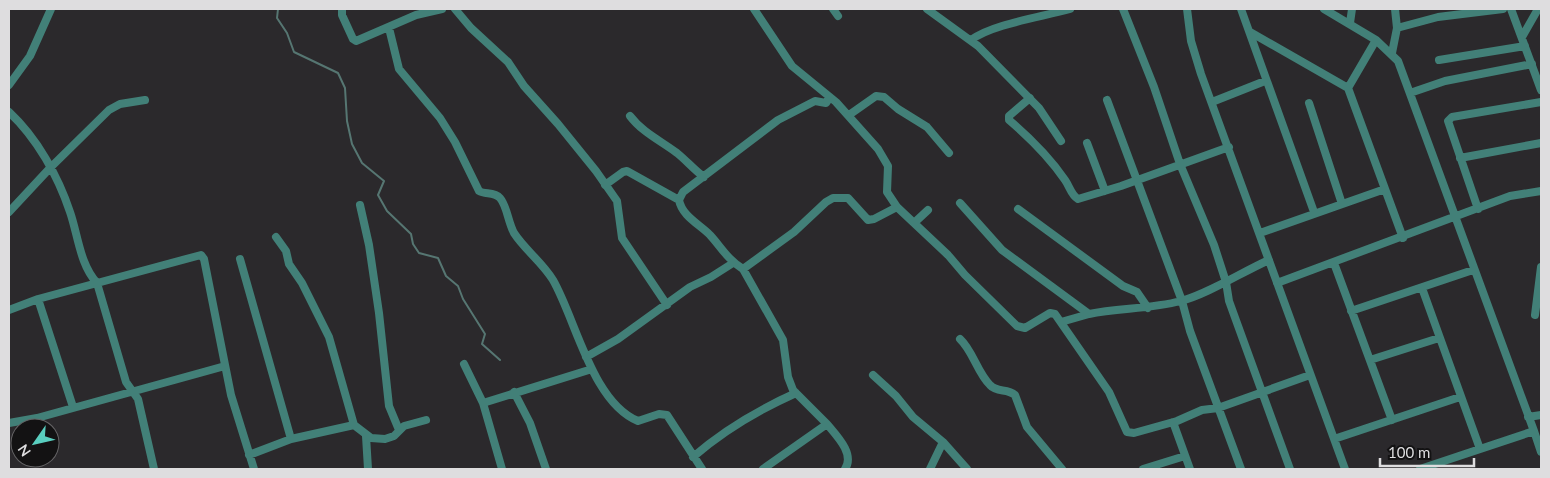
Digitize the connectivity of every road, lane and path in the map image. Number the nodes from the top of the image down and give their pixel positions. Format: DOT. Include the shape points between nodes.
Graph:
graph roads {
  1 [pos="51,9"];
  2 [pos="342,9"];
  3 [pos="442,9"];
  4 [pos="455,9"];
  5 [pos="754,9"];
  6 [pos="833,9"];
  7 [pos="927,9"];
  8 [pos="1070,9"];
  9 [pos="1124,9"];
  10 [pos="1188,9"];
  11 [pos="1241,9"];
  12 [pos="1324,9"];
  13 [pos="1352,9"];
  14 [pos="1395,9"];
  15 [pos="1503,9"];
  16 [pos="1511,9"];
  17 [pos="1538,9"];
  18 [pos="1437,13"];
  19 [pos="838,16"];
  20 [pos="1350,24"];
  21 [pos="389,28"];
  22 [pos="1397,28"];
  23 [pos="1250,32"];
  24 [pos="1522,37"];
  25 [pos="971,40"];
  26 [pos="1376,40"];
  27 [pos="1525,46"];
  28 [pos="1392,53"];
  29 [pos="1438,60"];
  30 [pos="1532,64"];
  31 [pos="1266,81"];
  32 [pos="9,85"];
  33 [pos="1348,88"];
  34 [pos="1541,90"];
  35 [pos="1410,93"];
  36 [pos="830,97"];
  37 [pos="1030,98"];
  38 [pos="146,100"];
  39 [pos="1107,100"];
  40 [pos="1212,102"];
  41 [pos="1541,102"];
  42 [pos="1309,103"];
  43 [pos="9,112"];
  44 [pos="849,115"];
  45 [pos="630,116"];
  46 [pos="1061,141"];
  47 [pos="1087,143"];
  48 [pos="1541,143"];
  49 [pos="1229,147"];
  50 [pos="949,153"];
  51 [pos="1460,158"];
  52 [pos="1180,164"];
  53 [pos="50,168"];
  54 [pos="704,177"];
  55 [pos="1136,181"];
  56 [pos="605,185"];
  57 [pos="1385,189"];
  58 [pos="1104,191"];
  59 [pos="1541,191"];
  60 [pos="679,200"];
  61 [pos="960,203"];
  62 [pos="1342,204"];
  63 [pos="360,205"];
  64 [pos="897,207"];
  65 [pos="1018,209"];
  66 [pos="1478,209"];
  67 [pos="928,210"];
  68 [pos="9,212"];
  69 [pos="1314,212"];
  70 [pos="1455,218"];
  71 [pos="914,224"];
  72 [pos="1260,233"];
  73 [pos="276,237"];
  74 [pos="1403,238"];
  75 [pos="240,258"];
  76 [pos="1269,260"];
  77 [pos="733,263"];
  78 [pos="1334,263"];
  79 [pos="1541,266"];
  80 [pos="743,269"];
  81 [pos="1473,270"];
  82 [pos="1226,282"];
  83 [pos="97,283"];
  84 [pos="1277,283"];
  85 [pos="1422,288"];
  86 [pos="38,299"];
  87 [pos="1182,301"];
  88 [pos="667,305"];
  89 [pos="1148,308"];
  90 [pos="9,310"];
  91 [pos="1352,311"];
  92 [pos="1089,314"];
  93 [pos="1535,315"];
  94 [pos="1061,322"];
  95 [pos="1439,338"];
  96 [pos="960,339"];
  97 [pos="586,357"];
  98 [pos="1370,360"];
  99 [pos="464,364"];
  100 [pos="225,366"];
  101 [pos="592,369"];
  102 [pos="873,375"];
  103 [pos="1310,375"];
  104 [pos="134,391"];
  105 [pos="514,392"];
  106 [pos="796,393"];
  107 [pos="1261,394"];
  108 [pos="1460,397"];
  109 [pos="483,403"];
  110 [pos="73,407"];
  111 [pos="1218,408"];
  112 [pos="1541,415"];
  113 [pos="1528,417"];
  114 [pos="426,420"];
  115 [pos="1392,420"];
  116 [pos="1173,422"];
  117 [pos="9,423"];
  118 [pos="827,424"];
  119 [pos="354,425"];
  120 [pos="399,430"];
  121 [pos="1534,431"];
  122 [pos="366,436"];
  123 [pos="291,439"];
  124 [pos="1334,440"];
  125 [pos="943,442"];
  126 [pos="1480,449"];
  127 [pos="1541,452"];
  128 [pos="249,455"];
  129 [pos="693,456"];
  130 [pos="1185,456"];
  131 [pos="154,469"];
  132 [pos="254,469"];
  133 [pos="368,469"];
  134 [pos="502,469"];
  135 [pos="546,469"];
  136 [pos="702,469"];
  137 [pos="763,469"];
  138 [pos="845,469"];
  139 [pos="930,469"];
  140 [pos="966,469"];
  141 [pos="1062,469"];
  142 [pos="1143,469"];
  143 [pos="1190,469"];
  144 [pos="1241,469"];
  145 [pos="1290,469"];
  146 [pos="1345,469"];
  147 [pos="1420,469"];
  1 -- 32 [label="street" via="30,56"];
  2 -- 21 [label="street" via="354,41"];
  3 -- 21 [label="street" via="416,15"];
  4 -- 56 [label="street" via="508,62"];
  5 -- 36 [label="street" via="792,66"];
  6 -- 19 [label="street"];
  7 -- 25 [label="street"];
  8 -- 25 [label="street" via="1010,23"];
  9 -- 52 [label="street"];
  10 -- 40 [label="street" via="1191,41"];
  11 -- 23 [label="street"];
  12 -- 20 [label="street"];
  13 -- 20 [label="street"];
  14 -- 22 [label="street"];
  15 -- 18 [label="street"];
  16 -- 24 [label="street"];
  17 -- 24 [label="street"];
  18 -- 22 [label="street"];
  20 -- 26 [label="street"];
  21 -- 97 [label="street" via="399,69 440,118 479,191 496,194 502,199 514,232 544,265 559,292"];
  22 -- 28 [label="street"];
  23 -- 31 [label="street"];
  23 -- 33 [label="street"];
  24 -- 27 [label="street"];
  25 -- 37 [label="street"];
  26 -- 28 [label="street"];
  26 -- 33 [label="street"];
  27 -- 29 [label="street"];
  27 -- 30 [label="street"];
  28 -- 35 [label="street"];
  30 -- 34 [label="street"];
  30 -- 35 [label="street" via="1445,81"];
  31 -- 40 [label="street"];
  31 -- 69 [label="street"];
  33 -- 57 [label="street"];
  35 -- 70 [label="street"];
  36 -- 44 [label="street"];
  36 -- 54 [label="street" via="826,103 815,101 778,120"];
  37 -- 46 [label="street"];
  37 -- 58 [label="street" via="1009,116 1009,120 1064,178 1074,197 1083,199"];
  38 -- 53 [label="street" via="120,104 109,110"];
  39 -- 55 [label="street"];
  40 -- 49 [label="street"];
  41 -- 51 [label="street" via="1449,119"];
  42 -- 62 [label="street"];
  43 -- 53 [label="street" via="28,131"];
  44 -- 50 [label="street" via="876,96 884,97 898,110 927,127"];
  44 -- 64 [label="street" via="870,138 888,166 888,192"];
  45 -- 54 [label="street" via="640,128 677,153"];
  47 -- 58 [label="street"];
  48 -- 51 [label="street"];
  49 -- 52 [label="street"];
  49 -- 72 [label="street"];
  51 -- 66 [label="street"];
  52 -- 55 [label="street"];
  52 -- 82 [label="street"];
  53 -- 68 [label="street"];
  53 -- 83 [label="street" via="68,206 87,270"];
  54 -- 60 [label="street" via="683,192"];
  55 -- 58 [label="street"];
  55 -- 87 [label="street"];
  56 -- 60 [label="street" via="627,171"];
  56 -- 88 [label="street" via="617,201 622,238"];
  57 -- 62 [label="street"];
  57 -- 74 [label="street"];
  59 -- 66 [label="street" via="1510,196"];
  60 -- 77 [label="street" via="680,207"];
  61 -- 92 [label="street" via="1002,250"];
  62 -- 69 [label="street"];
  63 -- 120 [label="street" via="379,313 386,394"];
  64 -- 71 [label="street"];
  64 -- 80 [label="street" via="868,220 848,198 833,198 794,232"];
  65 -- 89 [label="street" via="1123,286 1136,292"];
  66 -- 70 [label="street"];
  67 -- 71 [label="street"];
  69 -- 72 [label="street"];
  70 -- 74 [label="street"];
  70 -- 81 [label="street"];
  71 -- 94 [label="street" via="1017,326 1025,328 1050,313"];
  72 -- 76 [label="street"];
  73 -- 119 [label="street" via="329,337"];
  74 -- 78 [label="street"];
  75 -- 123 [label="street"];
  76 -- 82 [label="street"];
  76 -- 84 [label="street"];
  77 -- 80 [label="street"];
  77 -- 88 [label="street" via="690,287"];
  78 -- 84 [label="street"];
  78 -- 91 [label="street"];
  79 -- 93 [label="street"];
  80 -- 106 [label="street" via="783,340 788,377"];
  81 -- 85 [label="street"];
  81 -- 113 [label="street"];
  82 -- 87 [label="street"];
  82 -- 107 [label="street" via="1229,301"];
  83 -- 86 [label="street"];
  83 -- 100 [label="street" via="201,255"];
  83 -- 104 [label="street" via="126,382"];
  84 -- 103 [label="street"];
  85 -- 91 [label="street"];
  85 -- 95 [label="street"];
  86 -- 90 [label="street"];
  86 -- 110 [label="street"];
  87 -- 89 [label="street"];
  87 -- 111 [label="street"];
  88 -- 97 [label="street"];
  89 -- 92 [label="street"];
  91 -- 98 [label="street"];
  92 -- 94 [label="street"];
  94 -- 116 [label="street" via="1109,392 1127,432"];
  95 -- 98 [label="street"];
  95 -- 108 [label="street"];
  96 -- 141 [label="street" via="989,385 1015,395 1027,427"];
  97 -- 101 [label="street"];
  98 -- 115 [label="street"];
  99 -- 109 [label="street"];
  100 -- 104 [label="street"];
  100 -- 128 [label="street"];
  101 -- 105 [label="street"];
  101 -- 129 [label="street" via="626,416 638,421 659,414 667,415"];
  102 -- 125 [label="street" via="913,417"];
  103 -- 107 [label="street"];
  103 -- 124 [label="street"];
  104 -- 110 [label="street"];
  104 -- 131 [label="street"];
  105 -- 109 [label="street"];
  105 -- 135 [label="street"];
  106 -- 118 [label="street"];
  106 -- 129 [label="street" via="758,411"];
  107 -- 111 [label="street"];
  107 -- 145 [label="street"];
  108 -- 115 [label="street"];
  108 -- 126 [label="street"];
  109 -- 134 [label="street"];
  110 -- 117 [label="street"];
  111 -- 116 [label="street" via="1202,410"];
  111 -- 144 [label="street"];
  112 -- 113 [label="street"];
  113 -- 121 [label="street"];
  114 -- 120 [label="street" via="410,423"];
  115 -- 124 [label="street"];
  116 -- 130 [label="street"];
  118 -- 137 [label="street"];
  118 -- 138 [label="street" via="848,454 849,462"];
  119 -- 122 [label="street"];
  119 -- 123 [label="street"];
  120 -- 122 [label="street" via="385,439"];
  121 -- 126 [label="street"];
  121 -- 127 [label="street"];
  122 -- 133 [label="street"];
  123 -- 128 [label="street"];
  124 -- 146 [label="street"];
  125 -- 139 [label="street"];
  125 -- 140 [label="street"];
  126 -- 147 [label="street"];
  128 -- 132 [label="street"];
  129 -- 136 [label="street"];
  130 -- 142 [label="street"];
  130 -- 143 [label="street"];
}
